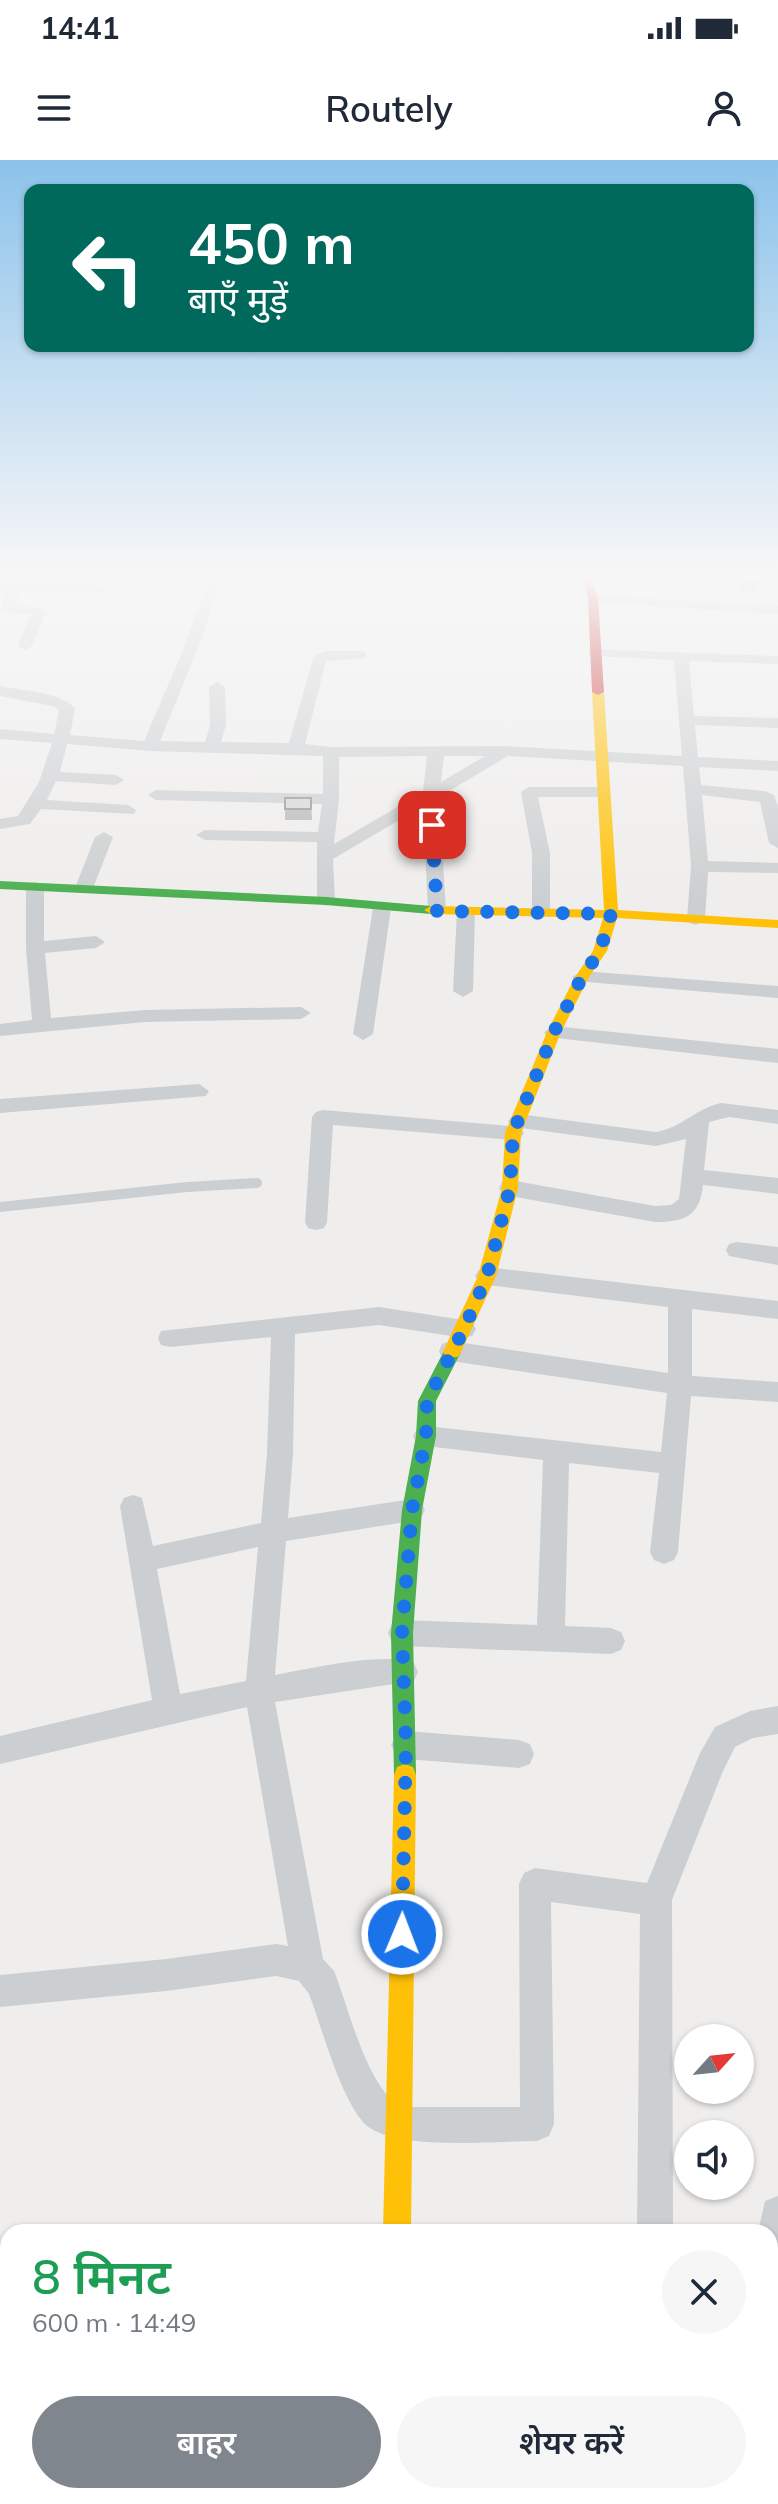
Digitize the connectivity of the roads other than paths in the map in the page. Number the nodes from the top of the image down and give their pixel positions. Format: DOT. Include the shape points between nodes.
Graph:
graph roads {
  1 [pos="177,682"];
  2 [pos="313,682"];
  3 [pos="596,682"];
  4 [pos="683,682"];
  5 [pos="217,687"];
  6 [pos="0,691"];
  7 [pos="685,720"];
  8 [pos="778,723"];
  9 [pos="0,734"];
  10 [pos="62,737"];
  11 [pos="150,746"];
  12 [pos="211,747"];
  13 [pos="296,748"];
  14 [pos="504,751"];
  15 [pos="331,752"];
  16 [pos="436,752"];
  17 [pos="600,757"];
  18 [pos="691,762"];
  19 [pos="778,766"];
  20 [pos="49,776"];
  21 [pos="116,780"];
  22 [pos="693,789"];
  23 [pos="602,792"];
  24 [pos="156,795"];
  25 [pos="431,796"];
  26 [pos="331,799"];
  27 [pos="37,804"];
  28 [pos="128,810"];
  29 [pos="0,824"];
  30 [pos="205,835"];
  31 [pos="104,837"];
  32 [pos="328,837"];
  33 [pos="778,843"];
  34 [pos="324,857"];
  35 [pos="700,866"];
  36 [pos="778,868"];
  37 [pos="0,885"];
  38 [pos="35,887"];
  39 [pos="84,888"];
  40 [pos="326,901"];
  41 [pos="382,908"];
  42 [pos="437,911"];
  43 [pos="466,911"];
  44 [pos="541,914"];
  45 [pos="611,914"];
  46 [pos="696,919"];
  47 [pos="778,924"];
  48 [pos="96,942"];
  49 [pos="35,948"];
  50 [pos="582,977"];
  51 [pos="463,991"];
  52 [pos="778,992"];
  53 [pos="301,1013"];
  54 [pos="42,1025"];
  55 [pos="0,1030"];
  56 [pos="554,1032"];
  57 [pos="363,1034"];
  58 [pos="778,1056"];
  59 [pos="199,1091"];
  60 [pos="0,1106"];
  61 [pos="778,1117"];
  62 [pos="699,1118"];
  63 [pos="516,1127"];
  64 [pos="693,1176"];
  65 [pos="257,1183"];
  66 [pos="778,1186"];
  67 [pos="510,1188"];
  68 [pos="0,1207"];
  69 [pos="316,1222"];
  70 [pos="737,1250"];
  71 [pos="778,1256"];
  72 [pos="487,1276"];
  73 [pos="680,1299"];
  74 [pos="778,1310"];
  75 [pos="283,1326"];
  76 [pos="464,1329"];
  77 [pos="170,1338"];
  78 [pos="451,1351"];
  79 [pos="680,1385"];
  80 [pos="778,1392"];
  81 [pos="426,1436"];
  82 [pos="556,1452"];
  83 [pos="673,1464"];
  84 [pos="133,1506"];
  85 [pos="412,1510"];
  86 [pos="272,1533"];
  87 [pos="664,1552"];
  88 [pos="142,1560"];
  89 [pos="402,1633"];
  90 [pos="551,1639"];
  91 [pos="611,1641"];
  92 [pos="404,1672"];
  93 [pos="259,1691"];
  94 [pos="168,1709"];
  95 [pos="778,1720"];
  96 [pos="406,1745"];
  97 [pos="0,1750"];
  98 [pos="519,1754"];
  99 [pos="656,1900"];
  100 [pos="308,1966"];
  101 [pos="0,1991"];
  102 [pos="399,2124"];
  103 [pos="397,2224"];
  104 [pos="655,2224"];
  1 -- 11 [label="street"];
  2 -- 13 [label="street"];
  3 -- 17 [label="street"];
  4 -- 7 [label="street"];
  5 -- 12 [label="street" via="218,725"];
  6 -- 10 [label="street" via="65,704"];
  7 -- 8 [label="street"];
  7 -- 18 [label="street"];
  9 -- 10 [label="street"];
  10 -- 11 [label="street"];
  10 -- 20 [label="street"];
  11 -- 12 [label="street"];
  12 -- 13 [label="street"];
  13 -- 15 [label="street"];
  14 -- 16 [label="street"];
  14 -- 17 [label="street"];
  14 -- 25 [label="street"];
  15 -- 16 [label="street"];
  15 -- 26 [label="street"];
  16 -- 25 [label="street"];
  17 -- 18 [label="street"];
  17 -- 23 [label="street"];
  18 -- 19 [label="street"];
  18 -- 22 [label="street"];
  20 -- 21 [label="street"];
  20 -- 27 [label="street"];
  22 -- 33 [label="street" via="768,799"];
  22 -- 35 [label="street"];
  23 -- 44 [label="street" via="529,792 541,853"];
  23 -- 45 [label="street"];
  24 -- 26 [label="street"];
  25 -- 34 [label="street"];
  25 -- 42 [label="street"];
  26 -- 32 [label="street"];
  27 -- 28 [label="street"];
  27 -- 29 [label="street" via="24,820"];
  30 -- 32 [label="street"];
  31 -- 39 [label="street"];
  32 -- 34 [label="street"];
  34 -- 40 [label="street"];
  35 -- 36 [label="street"];
  35 -- 46 [label="street"];
  37 -- 38 [label="street"];
  38 -- 39 [label="street"];
  38 -- 49 [label="street"];
  39 -- 40 [label="street"];
  40 -- 41 [label="street"];
  41 -- 42 [label="street"];
  41 -- 57 [label="street"];
  42 -- 43 [label="street"];
  43 -- 44 [label="street"];
  43 -- 51 [label="street"];
  44 -- 45 [label="street"];
  45 -- 46 [label="street"];
  45 -- 50 [label="street" via="600,951"];
  46 -- 47 [label="street"];
  48 -- 49 [label="street"];
  49 -- 54 [label="street"];
  50 -- 52 [label="street"];
  50 -- 56 [label="street"];
  53 -- 54 [label="street" via="145,1016"];
  54 -- 55 [label="street"];
  56 -- 58 [label="street"];
  56 -- 63 [label="street"];
  59 -- 60 [label="street"];
  61 -- 62 [label="street" via="715,1111"];
  62 -- 63 [label="street" via="677,1137 656,1139"];
  62 -- 64 [label="street"];
  63 -- 67 [label="street"];
  63 -- 69 [label="street" via="323,1117"];
  64 -- 66 [label="street"];
  64 -- 67 [label="street" via="690,1202 674,1214"];
  65 -- 68 [label="lane"];
  67 -- 72 [label="street"];
  70 -- 71 [label="street"];
  72 -- 73 [label="street"];
  72 -- 76 [label="street"];
  73 -- 74 [label="street"];
  73 -- 79 [label="street"];
  75 -- 76 [label="street" via="379,1316"];
  75 -- 77 [label="street"];
  75 -- 86 [label="street"];
  76 -- 78 [label="street"];
  78 -- 79 [label="street"];
  78 -- 81 [label="street" via="427,1401"];
  79 -- 80 [label="street"];
  79 -- 83 [label="street"];
  81 -- 82 [label="street"];
  81 -- 85 [label="street"];
  82 -- 83 [label="street"];
  82 -- 90 [label="street"];
  83 -- 87 [label="street"];
  84 -- 88 [label="street"];
  85 -- 86 [label="street"];
  85 -- 89 [label="street"];
  86 -- 88 [label="street"];
  86 -- 93 [label="street"];
  88 -- 94 [label="street"];
  89 -- 90 [label="street"];
  89 -- 92 [label="street"];
  90 -- 91 [label="street"];
  92 -- 93 [label="street" via="358,1673"];
  92 -- 96 [label="street"];
  93 -- 94 [label="street"];
  93 -- 100 [label="street"];
  94 -- 97 [label="street"];
  95 -- 99 [label="street" via="725,1737"];
  96 -- 98 [label="street"];
  96 -- 102 [label="street"];
  99 -- 102 [label="street" via="535,1884 537,2124"];
  99 -- 104 [label="street"];
  100 -- 101 [label="street" via="276,1960"];
  100 -- 102 [label="street" via="322,1983 364,2094 378,2113"];
  102 -- 103 [label="street"];
}
